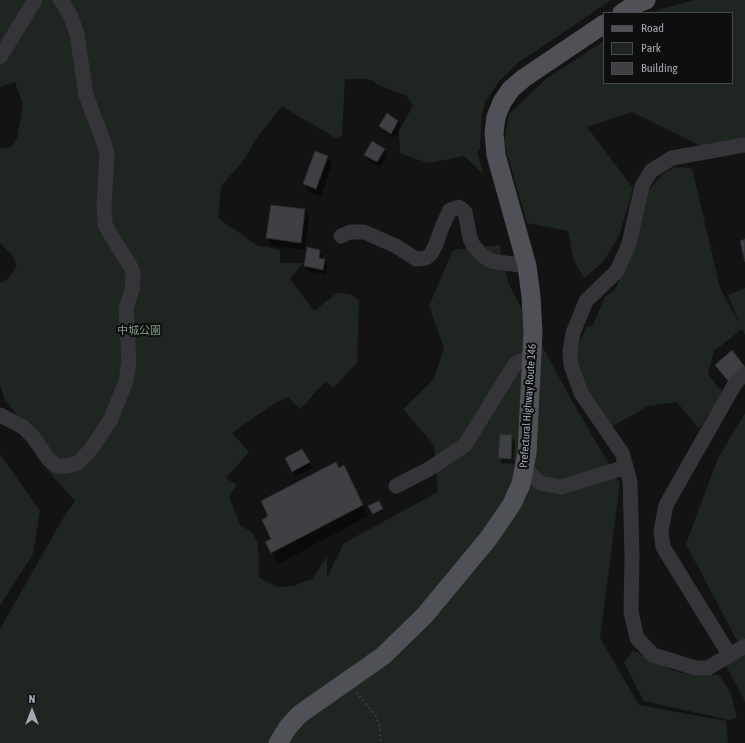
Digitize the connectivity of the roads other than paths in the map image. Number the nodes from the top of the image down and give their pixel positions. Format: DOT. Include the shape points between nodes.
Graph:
graph roads {
  1 [pos="35,0"];
  2 [pos="60,0"];
  3 [pos="646,0"];
  4 [pos="624,12"];
  5 [pos="603,25"];
  6 [pos="0,57"];
  7 [pos="745,145"];
  8 [pos="341,236"];
  9 [pos="527,266"];
  10 [pos="532,356"];
  11 [pos="745,374"];
  12 [pos="0,415"];
  13 [pos="626,467"];
  14 [pos="525,468"];
  15 [pos="396,486"];
  16 [pos="745,646"];
  17 [pos="729,654"];
  18 [pos="278,743"];
  1 -- 6 [label="street"];
  2 -- 12 [label="street" via="72,17 86,95 104,143 106,224 132,269 132,290 126,308 129,362 126,381 111,419 78,463 57,466 48,460 33,437 22,427"];
  3 -- 4 [label="main road"];
  5 -- 9 [label="main road, Prefectural Highway Route 146" via="511,89 496,117 496,155"];
  7 -- 13 [label="street" via="672,158 651,171 642,186 629,244 617,271 586,301 573,333 570,365 581,393 622,453"];
  8 -- 9 [label="street" via="350,232 364,232 396,246 416,259 426,258 431,254 450,210 459,207 466,212 473,245 482,254 491,261"];
  9 -- 10 [label="main road, Prefectural Highway Route 146" via="531,296"];
  10 -- 14 [label="main road, Prefectural Highway Route 146"];
  10 -- 15 [label="street" via="515,364 466,445 429,469"];
  11 -- 17 [label="street" via="736,382 666,506 661,531 663,547"];
  13 -- 14 [label="street" via="561,487 540,483"];
  13 -- 17 [label="street" via="630,482 631,612 637,638 653,655 696,668 708,668"];
  14 -- 18 [label="main road, Prefectural Highway Route 146" via="512,504 488,539 425,615 383,656 300,714"];
  16 -- 17 [label="street"];
}
